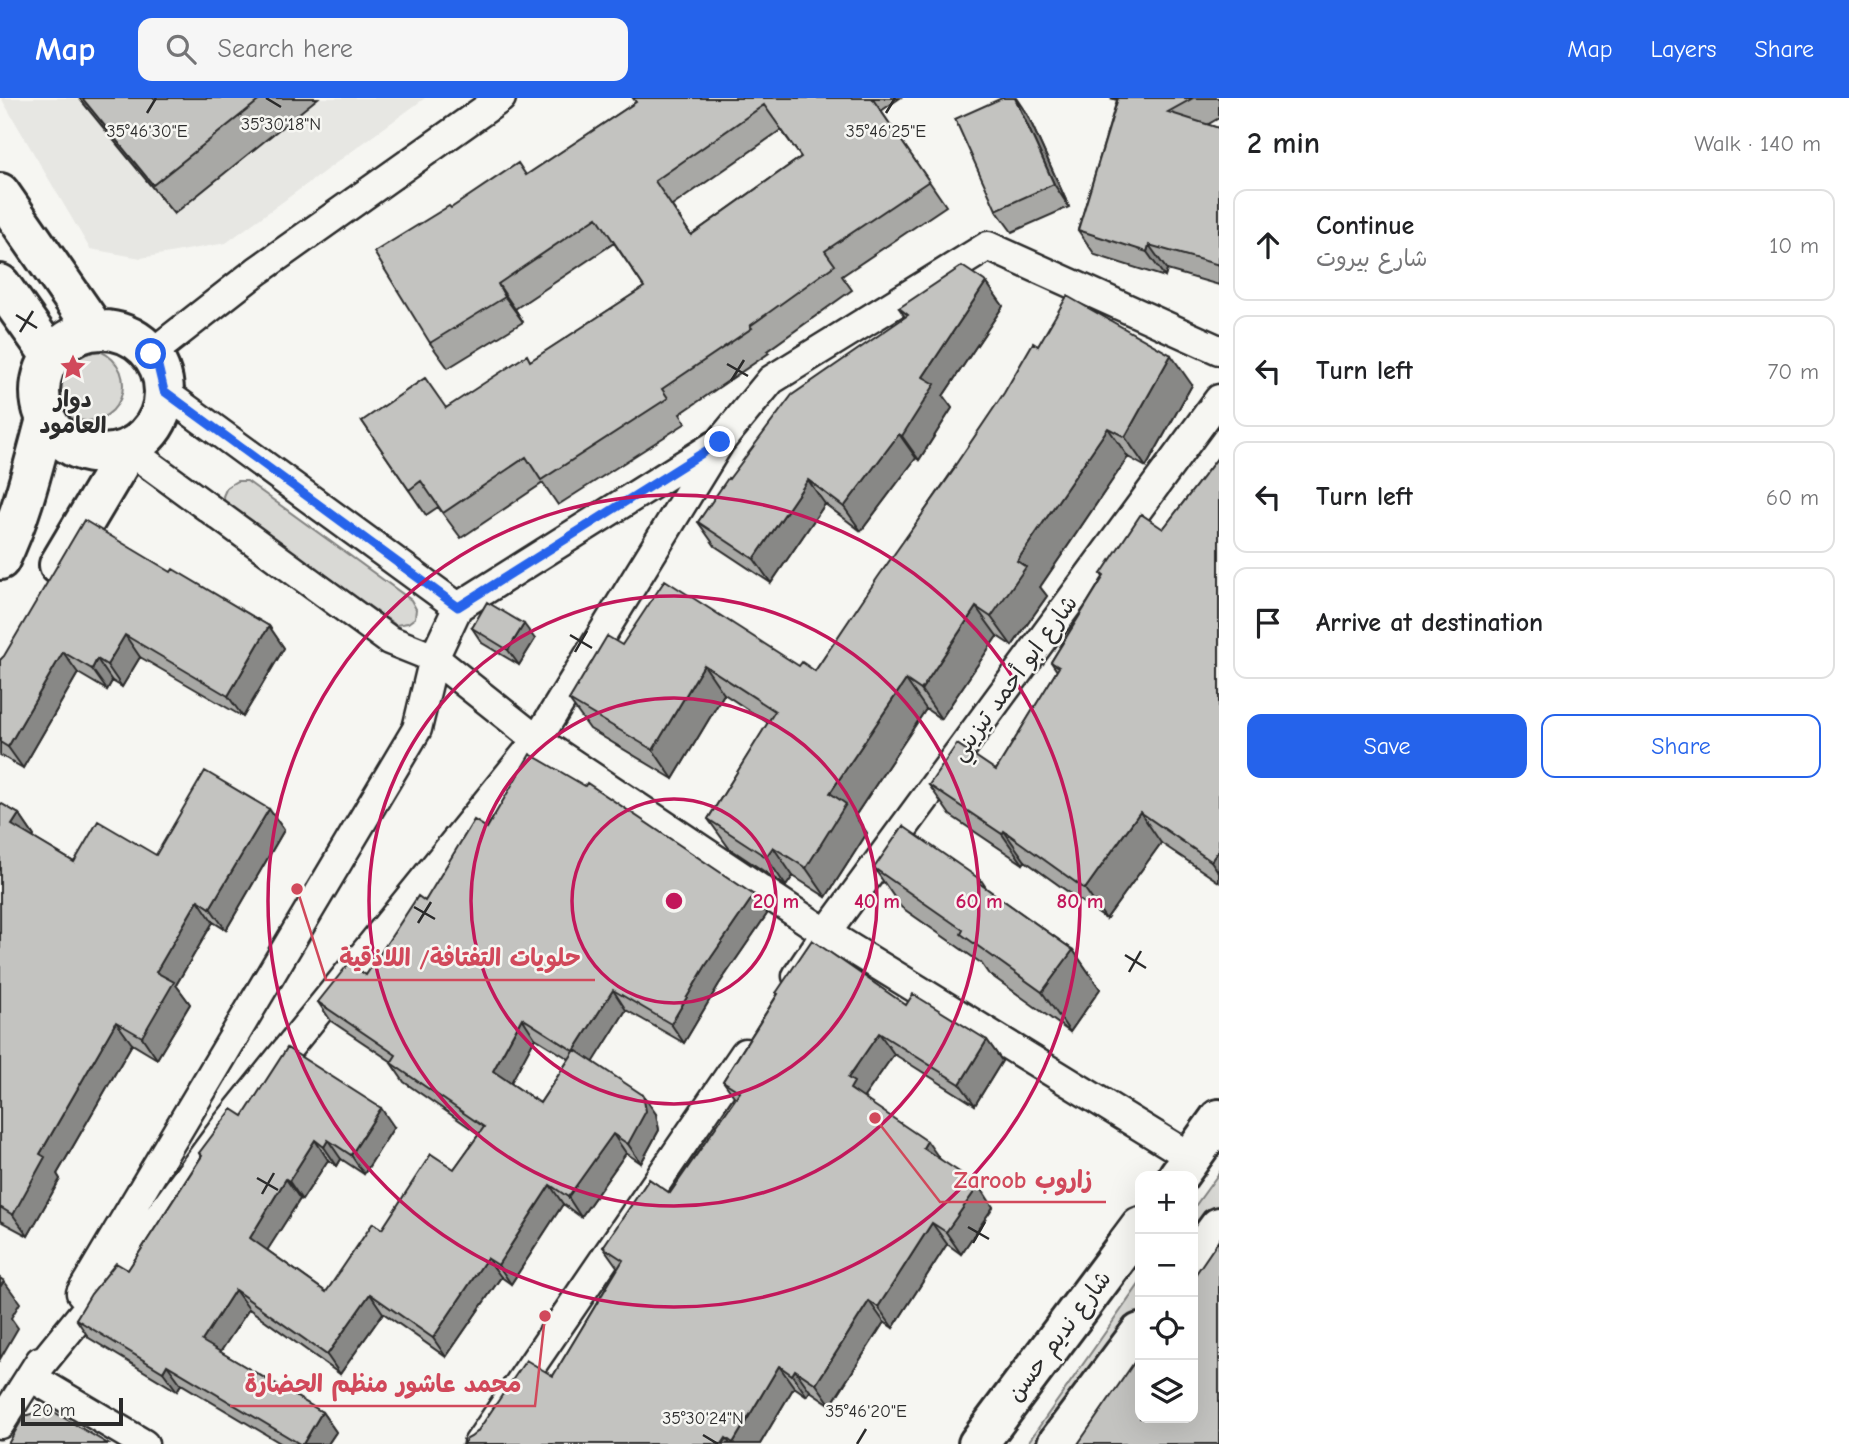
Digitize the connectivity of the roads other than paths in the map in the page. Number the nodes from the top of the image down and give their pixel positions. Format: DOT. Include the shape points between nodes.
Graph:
graph roads {
  1 [pos="500,98"];
  2 [pos="0,193"];
  3 [pos="0,284"];
  4 [pos="95,330"];
  5 [pos="1219,350"];
  6 [pos="151,354"];
  7 [pos="51,356"];
  8 [pos="164,391"];
  9 [pos="1219,399"];
  10 [pos="46,419"];
  11 [pos="720,442"];
  12 [pos="128,449"];
  13 [pos="0,560"];
  14 [pos="45,589"];
  15 [pos="458,607"];
  16 [pos="433,658"];
  17 [pos="537,740"];
  18 [pos="826,933"];
  19 [pos="780,1001"];
  20 [pos="757,1035"];
  21 [pos="1219,1119"];
  22 [pos="1185,1167"];
  23 [pos="1219,1227"];
  24 [pos="1135,1234"];
  25 [pos="1198,1255"];
  26 [pos="1135,1340"];
  27 [pos="31,1377"];
  28 [pos="0,1423"];
  29 [pos="144,1444"];
  30 [pos="478,1444"];
  31 [pos="978,1444"];
  32 [pos="1057,1444"];
  1 -- 6 [label="street" via="257,271"];
  2 -- 4 [label="main road"];
  3 -- 7 [label="main road"];
  4 -- 6 [label="main road" via="126,335"];
  4 -- 7 [label="main road" via="78,335"];
  5 -- 11 [label="street" via="988,246 771,380"];
  6 -- 8 [label="main road"];
  7 -- 10 [label="main road" via="40,387"];
  8 -- 12 [label="main road" via="155,426"];
  8 -- 15 [label="street"];
  9 -- 18 [label="street, شارع ابو أحمد تيزيني"];
  10 -- 12 [label="main road" via="57,435 90,453"];
  10 -- 13 [label="main road" via="26,493"];
  11 -- 15 [label="street"];
  11 -- 17 [label="street"];
  12 -- 14 [label="main road"];
  12 -- 16 [label="street" via="389,640"];
  15 -- 16 [label="street"];
  16 -- 17 [label="street"];
  16 -- 27 [label="street" via="417,729"];
  17 -- 18 [label="street"];
  17 -- 27 [label="street" via="227,1124 133,1252"];
  18 -- 19 [label="street, شارع ابو أحمد تيزيني"];
  18 -- 22 [label="street"];
  20 -- 30 [label="street"];
  21 -- 22 [label="main road"];
  23 -- 25 [label="main road"];
  24 -- 31 [label="main road, شارع نديم حسن"];
  26 -- 32 [label="main road"];
  27 -- 28 [label="street"];
  27 -- 29 [label="street"];
}
